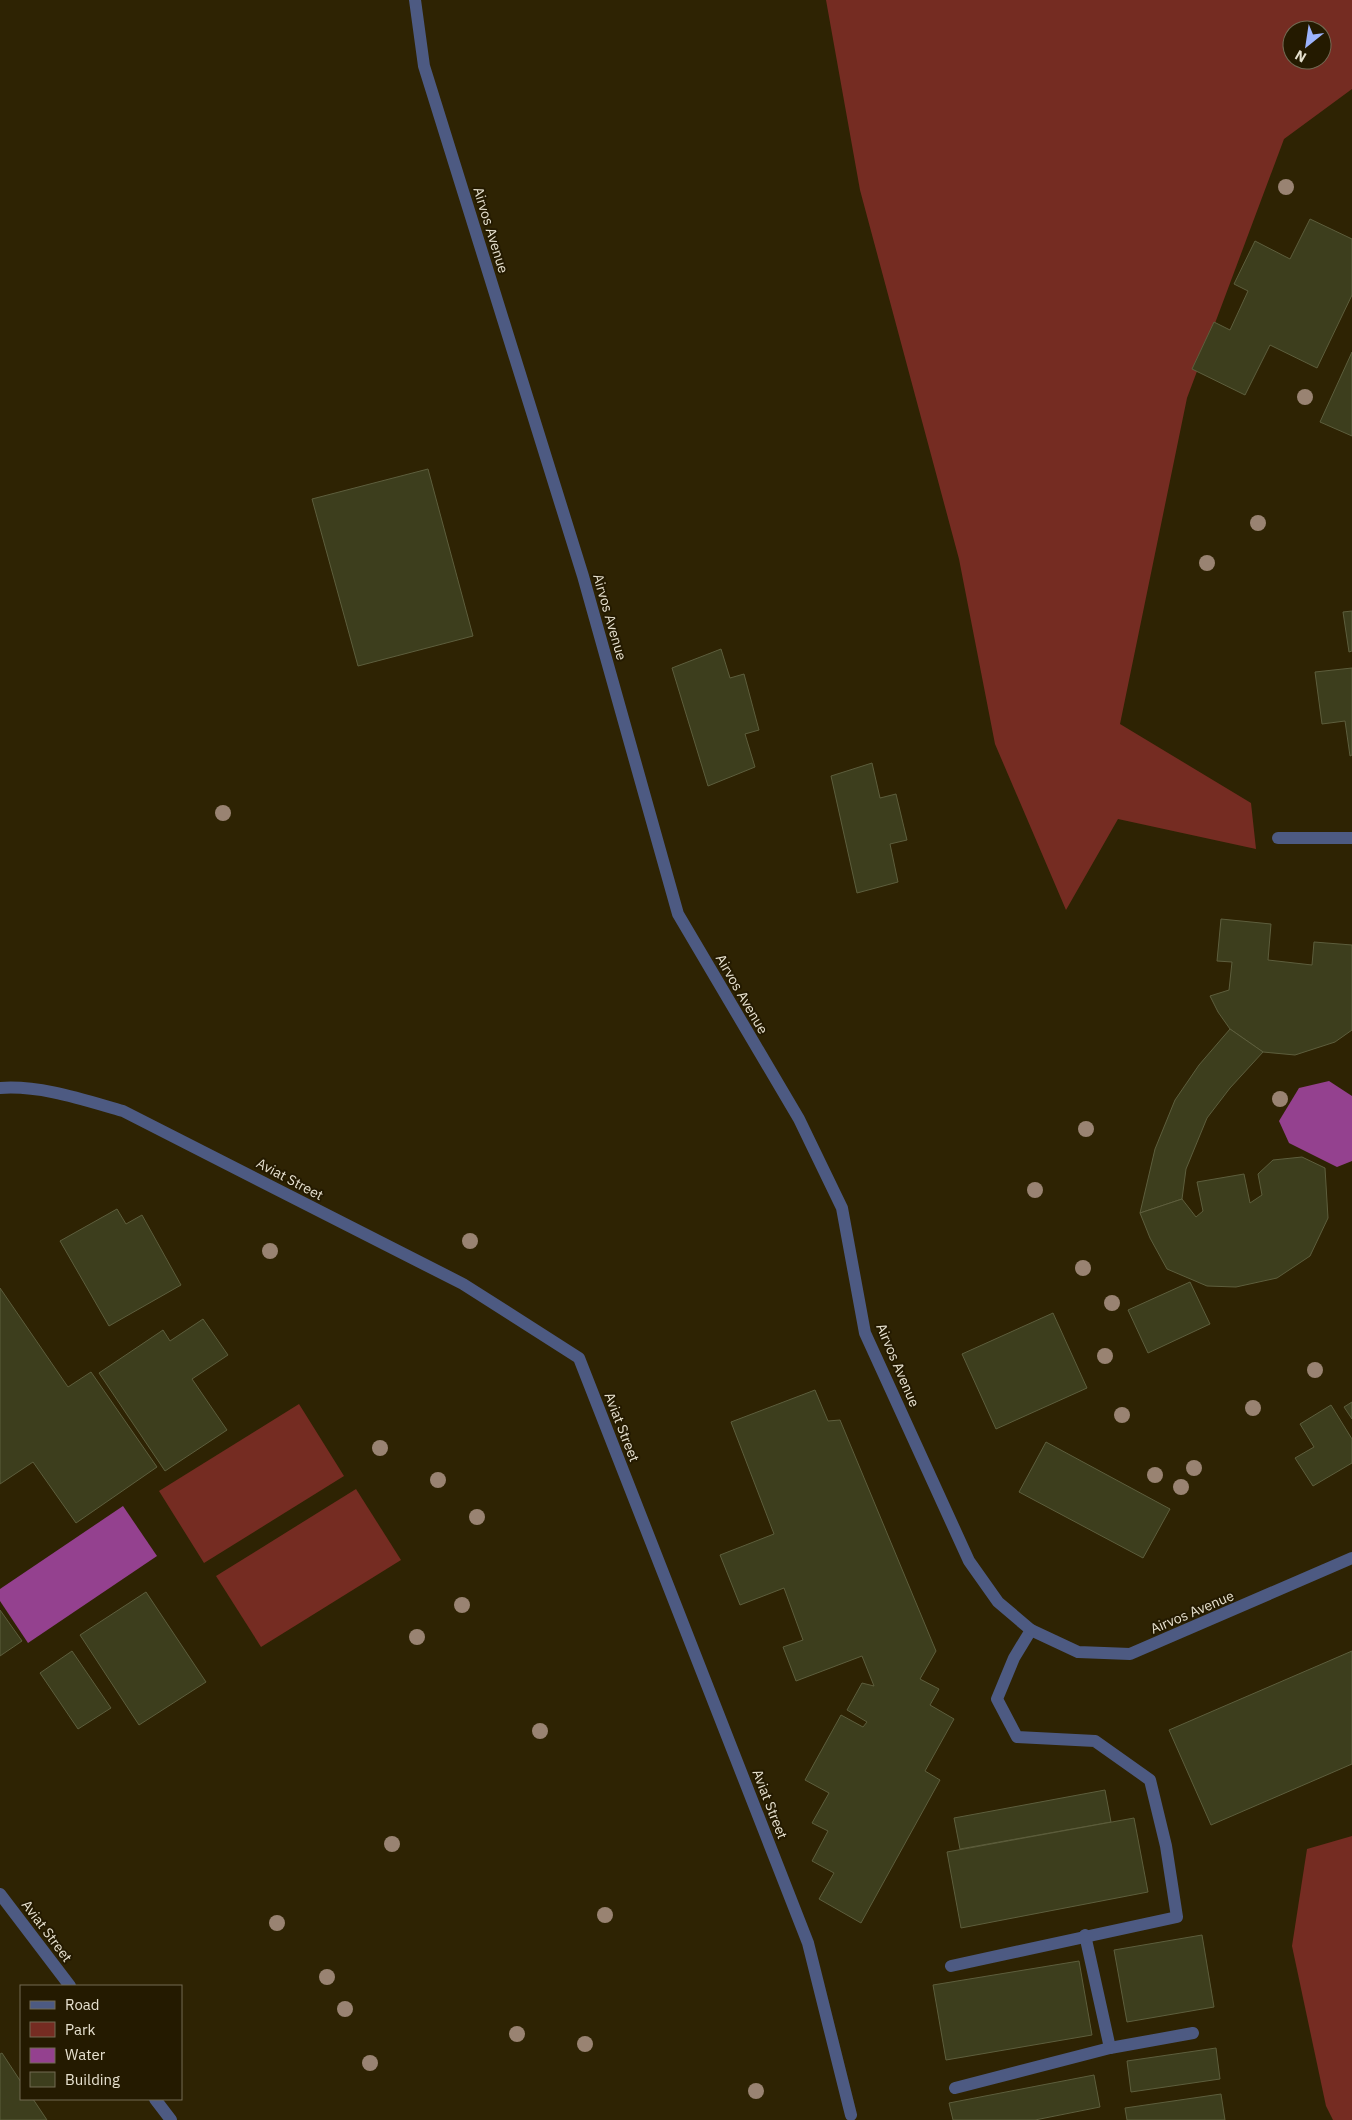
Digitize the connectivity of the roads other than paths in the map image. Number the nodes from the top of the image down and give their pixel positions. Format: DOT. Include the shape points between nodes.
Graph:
graph roads {
  1 [pos="415,0"];
  2 [pos="1278,838"];
  3 [pos="1352,838"];
  4 [pos="0,1088"];
  5 [pos="1352,1558"];
  6 [pos="1031,1630"];
  7 [pos="0,1894"];
  8 [pos="1085,1935"];
  9 [pos="951,1966"];
  10 [pos="69,1985"];
  11 [pos="1193,2033"];
  12 [pos="1110,2048"];
  13 [pos="955,2088"];
  14 [pos="156,2100"];
  15 [pos="851,2115"];
  16 [pos="171,2120"];
  1 -- 6 [label="street, Airvos Avenue" via="424,66 583,576 678,914 799,1119 842,1208 865,1333 969,1560 998,1602"];
  2 -- 3 [label="street"];
  4 -- 15 [label="street, Aviat Street" via="17,1087 44,1092 123,1111 463,1284 579,1358 808,1944"];
  5 -- 6 [label="street, Airvos Avenue" via="1130,1654 1078,1652"];
  6 -- 8 [label="street" via="996,1699 1017,1737 1095,1741 1150,1780 1166,1846 1177,1917"];
  7 -- 10 [label="street, Aviat Street"];
  8 -- 9 [label="street"];
  8 -- 12 [label="street"];
  11 -- 12 [label="street"];
  12 -- 13 [label="street"];
  14 -- 16 [label="street"];
}
